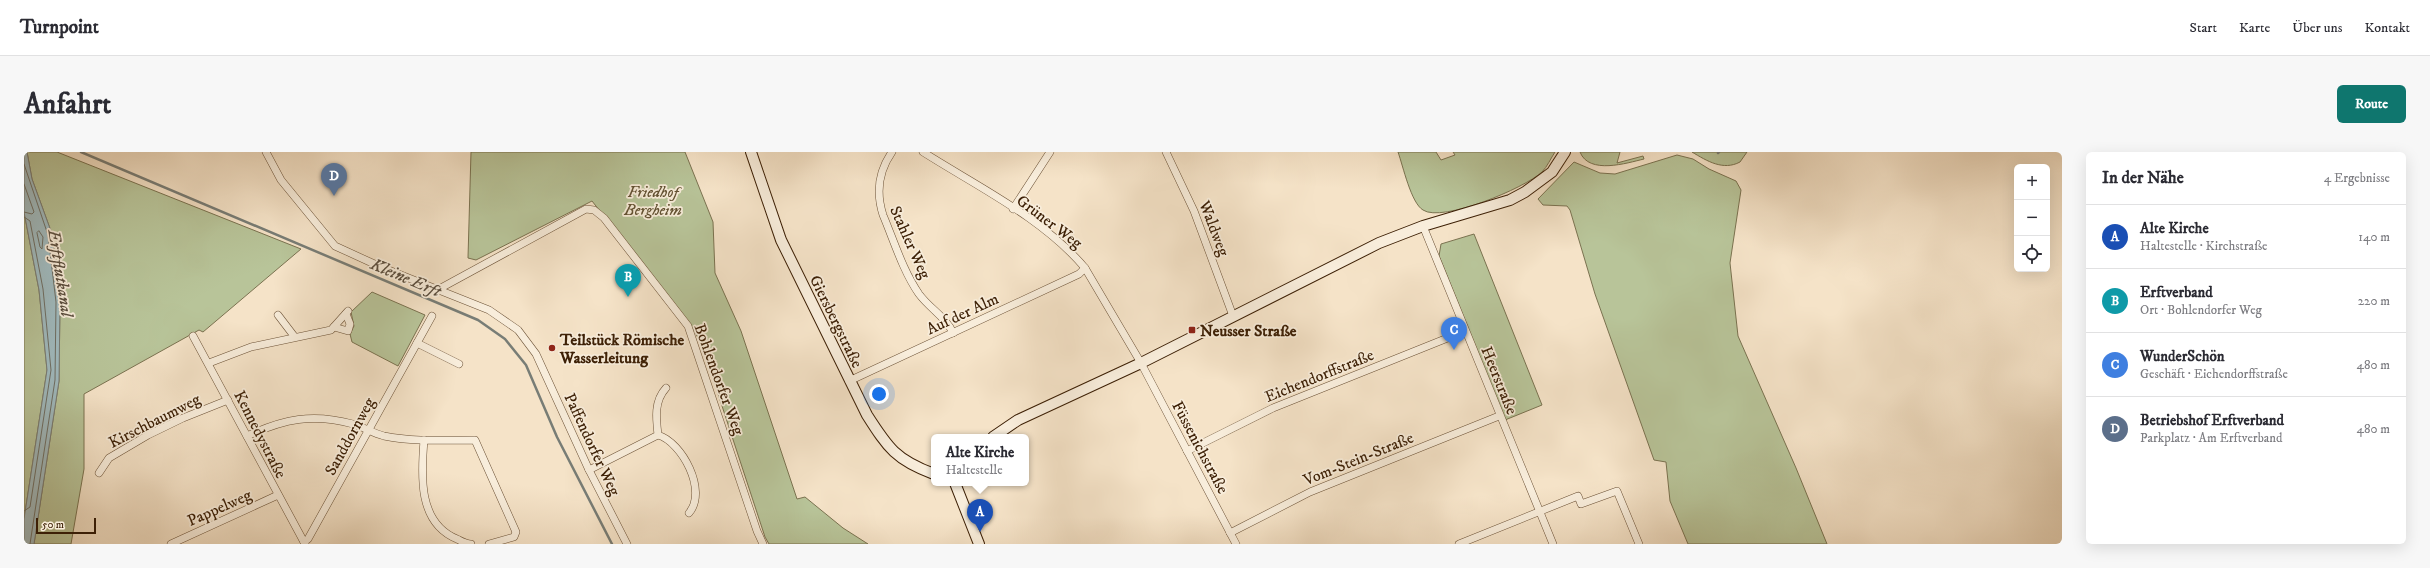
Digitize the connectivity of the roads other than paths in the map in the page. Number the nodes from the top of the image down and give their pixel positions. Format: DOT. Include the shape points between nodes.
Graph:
graph roads {
  1 [pos="266,152"];
  2 [pos="751,152"];
  3 [pos="892,152"];
  4 [pos="923,152"];
  5 [pos="1050,152"];
  6 [pos="1166,152"];
  7 [pos="1565,152"];
  8 [pos="1013,209"];
  9 [pos="1423,226"];
  10 [pos="1085,268"];
  11 [pos="439,289"];
  12 [pos="278,315"];
  13 [pos="432,316"];
  14 [pos="1233,316"];
  15 [pos="334,327"];
  16 [pos="1465,331"];
  17 [pos="952,334"];
  18 [pos="193,336"];
  19 [pos="294,336"];
  20 [pos="417,343"];
  21 [pos="209,363"];
  22 [pos="1141,363"];
  23 [pos="459,364"];
  24 [pos="849,381"];
  25 [pos="666,388"];
  26 [pos="228,400"];
  27 [pos="1499,416"];
  28 [pos="368,430"];
  29 [pos="997,434"];
  30 [pos="658,435"];
  31 [pos="247,436"];
  32 [pos="424,440"];
  33 [pos="1186,451"];
  34 [pos="589,470"];
  35 [pos="99,473"];
  36 [pos="931,473"];
  37 [pos="956,486"];
  38 [pos="278,496"];
  39 [pos="1540,510"];
  40 [pos="689,513"];
  41 [pos="1230,533"];
  42 [pos="304,543"];
  43 [pos="171,544"];
  44 [pos="471,544"];
  45 [pos="489,544"];
  46 [pos="627,544"];
  47 [pos="763,544"];
  48 [pos="979,544"];
  49 [pos="1236,544"];
  50 [pos="1459,544"];
  51 [pos="1553,544"];
  52 [pos="1639,544"];
  1 -- 11 [label="street, Paffendorfer Weg" via="281,180 335,246"];
  2 -- 24 [label="main road, Giersbergstraße" via="781,240"];
  3 -- 17 [label="street, Stahler Weg" via="881,172 878,188 883,215 919,294 948,322"];
  4 -- 8 [label="street, Grüner Weg"];
  5 -- 8 [label="street"];
  6 -- 14 [label="street, Waldweg" via="1194,211"];
  7 -- 9 [label="main road" via="1552,172 1525,192 1488,207"];
  8 -- 10 [label="street, Grüner Weg" via="1057,239"];
  9 -- 14 [label="main road" via="1361,251"];
  9 -- 16 [label="street, Heerstraße"];
  10 -- 17 [label="street, Auf der Alm" via="1079,274"];
  10 -- 22 [label="street, Grüner Weg"];
  11 -- 34 [label="street, Paffendorfer Weg" via="489,310 518,330 536,354"];
  11 -- 47 [label="street, Bohlendorfer Weg" via="586,209 594,210 604,218 634,255 688,326 756,531"];
  12 -- 19 [label="street"];
  13 -- 20 [label="street, Sanddornweg"];
  14 -- 22 [label="main road"];
  15 -- 15 [label="street" via="347,312 350,324 348,331"];
  15 -- 19 [label="street" via="331,330"];
  16 -- 27 [label="street, Heerstraße"];
  16 -- 33 [label="street, Eichendorffstraße" via="1274,408"];
  17 -- 24 [label="street, Auf der Alm"];
  18 -- 21 [label="street, Kennedystraße"];
  19 -- 21 [label="street" via="251,347"];
  20 -- 23 [label="street"];
  20 -- 28 [label="street, Sanddornweg"];
  21 -- 26 [label="street, Kennedystraße"];
  22 -- 29 [label="main road" via="1018,420"];
  22 -- 33 [label="street, Füssenichstraße"];
  24 -- 36 [label="main road, Giersbergstraße" via="882,438 902,460"];
  25 -- 30 [label="street" via="658,401"];
  26 -- 31 [label="street, Kennedystraße"];
  26 -- 35 [label="street, Kirschbaumweg" via="148,435 109,458"];
  27 -- 39 [label="street, Heerstraße"];
  27 -- 41 [label="street, Vom-Stein-Straße" via="1310,492"];
  28 -- 31 [label="street" via="335,420 310,418 286,420"];
  28 -- 32 [label="street" via="384,436"];
  28 -- 42 [label="street, Sanddornweg"];
  30 -- 34 [label="street"];
  30 -- 40 [label="street" via="671,441 696,482 694,507"];
  31 -- 38 [label="street, Kennedystraße"];
  32 -- 44 [label="street" via="426,507 446,535"];
  32 -- 45 [label="street" via="475,440 516,532 514,537"];
  33 -- 41 [label="street, Füssenichstraße"];
  34 -- 46 [label="street, Paffendorfer Weg"];
  37 -- 48 [label="main road"];
  38 -- 42 [label="street, Kennedystraße"];
  38 -- 43 [label="street, Pappelweg"];
  39 -- 50 [label="street"];
  39 -- 51 [label="street, Heerstraße"];
  39 -- 52 [label="street" via="1578,496 1581,504 1617,491"];
  41 -- 49 [label="street, Füssenichstraße"];
}
